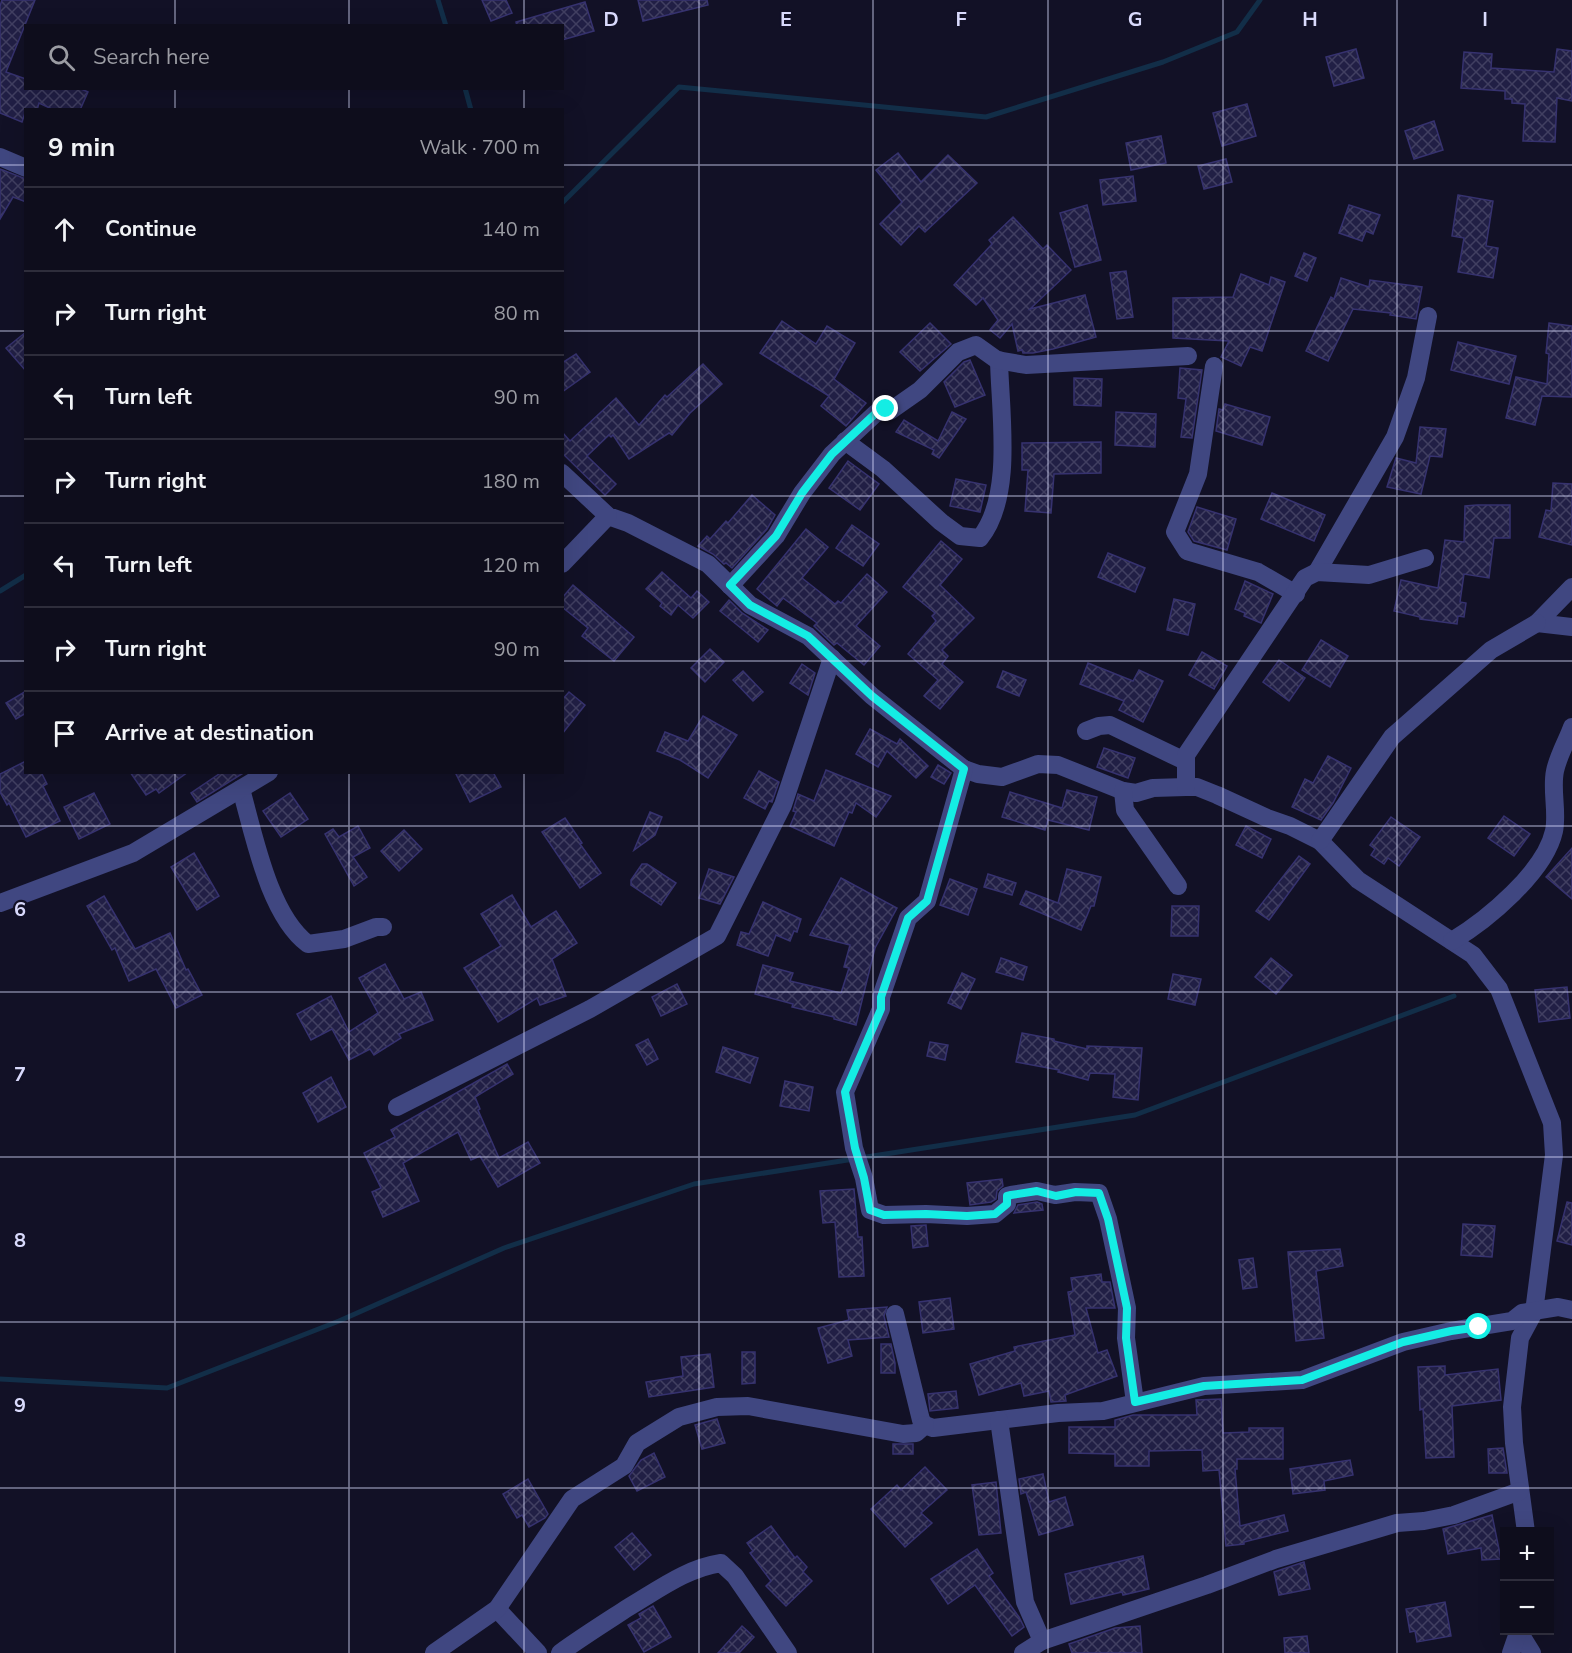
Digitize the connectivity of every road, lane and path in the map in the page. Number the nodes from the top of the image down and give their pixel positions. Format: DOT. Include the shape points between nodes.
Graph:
graph roads {
  1 [pos="0,157"];
  2 [pos="24,167"];
  3 [pos="1428,316"];
  4 [pos="1188,356"];
  5 [pos="999,360"];
  6 [pos="1214,366"];
  7 [pos="845,441"];
  8 [pos="564,476"];
  9 [pos="608,516"];
  10 [pos="1425,558"];
  11 [pos="564,562"];
  12 [pos="1317,572"];
  13 [pos="730,585"];
  14 [pos="1572,587"];
  15 [pos="1296,594"];
  16 [pos="1537,623"];
  17 [pos="1572,627"];
  18 [pos="832,658"];
  19 [pos="1572,727"];
  20 [pos="1086,731"];
  21 [pos="1185,761"];
  22 [pos="964,769"];
  23 [pos="266,774"];
  24 [pos="1186,787"];
  25 [pos="242,789"];
  26 [pos="1123,790"];
  27 [pos="1320,842"];
  28 [pos="1178,886"];
  29 [pos="0,903"];
  30 [pos="383,927"];
  31 [pos="1452,941"];
  32 [pos="397,1107"];
  33 [pos="1572,1310"];
  34 [pos="1534,1312"];
  35 [pos="895,1314"];
  36 [pos="1135,1402"];
  37 [pos="999,1420"];
  38 [pos="925,1425"];
  39 [pos="1520,1491"];
  40 [pos="1525,1527"];
  41 [pos="497,1609"];
  42 [pos="1518,1635"];
  43 [pos="1521,1635"];
  44 [pos="1042,1641"];
  45 [pos="434,1653"];
  46 [pos="538,1653"];
  47 [pos="560,1653"];
  48 [pos="788,1653"];
  49 [pos="1023,1653"];
  50 [pos="1511,1653"];
  51 [pos="1532,1653"];
  1 -- 2 [label="street"];
  3 -- 12 [label="street" via="1416,378 1395,437"];
  4 -- 5 [label="street" via="1026,365"];
  5 -- 7 [label="street" via="976,345 958,352 920,390 890,411 876,413"];
  5 -- 7 [label="street" via="1001,471 997,506 980,538 960,536"];
  6 -- 15 [label="street" via="1198,474 1175,532 1186,551 1258,572"];
  7 -- 13 [label="street" via="802,493 776,536"];
  8 -- 9 [label="street"];
  9 -- 11 [label="street"];
  9 -- 13 [label="street" via="708,564"];
  10 -- 12 [label="street" via="1369,575"];
  12 -- 15 [label="street" via="1305,578"];
  13 -- 18 [label="street" via="750,605 808,636"];
  14 -- 16 [label="street"];
  15 -- 21 [label="street"];
  16 -- 17 [label="street"];
  16 -- 27 [label="street" via="1491,650 1392,737"];
  18 -- 22 [label="street" via="872,696"];
  18 -- 32 [label="street" via="783,805 717,936 590,1009"];
  19 -- 31 [label="street" via="1555,771 1554,830 1547,853 1516,891"];
  20 -- 21 [label="street" via="1110,725"];
  21 -- 24 [label="street"];
  22 -- 26 [label="street" via="1002,777 1038,764 1058,765"];
  22 -- 36 [label="street" via="927,901 908,918 881,997 881,1009 845,1092 870,1210 884,1215 995,1214 1011,1195 1037,1191 1056,1196 1099,1193 1127,1308 1126,1338"];
  23 -- 25 [label="street"];
  24 -- 26 [label="street" via="1136,793"];
  24 -- 27 [label="street" via="1217,795"];
  25 -- 29 [label="street" via="133,854"];
  25 -- 30 [label="street" via="267,881 296,935 308,944 344,939"];
  26 -- 28 [label="street" via="1125,810"];
  27 -- 31 [label="street" via="1358,880"];
  31 -- 34 [label="street" via="1473,955 1499,989 1552,1123 1554,1155"];
  33 -- 34 [label="street" via="1558,1307"];
  34 -- 36 [label="street" via="1522,1313 1512,1321 1403,1342 1302,1380 1204,1386"];
  34 -- 39 [label="street" via="1520,1338 1512,1407"];
  35 -- 38 [label="street"];
  36 -- 37 [label="street" via="1103,1410"];
  37 -- 38 [label="street" via="933,1428"];
  37 -- 44 [label="street" via="1025,1602"];
  38 -- 41 [label="street" via="916,1433 903,1434 748,1406 717,1407 679,1417 637,1443 624,1466 572,1499"];
  39 -- 40 [label="street"];
  39 -- 44 [label="street" via="1454,1515 1397,1523 1276,1559"];
  41 -- 45 [label="street"];
  41 -- 46 [label="street"];
  42 -- 50 [label="street"];
  43 -- 51 [label="street"];
  44 -- 49 [label="street"];
  47 -- 48 [label="street" via="677,1578 721,1563 735,1575"];
}
